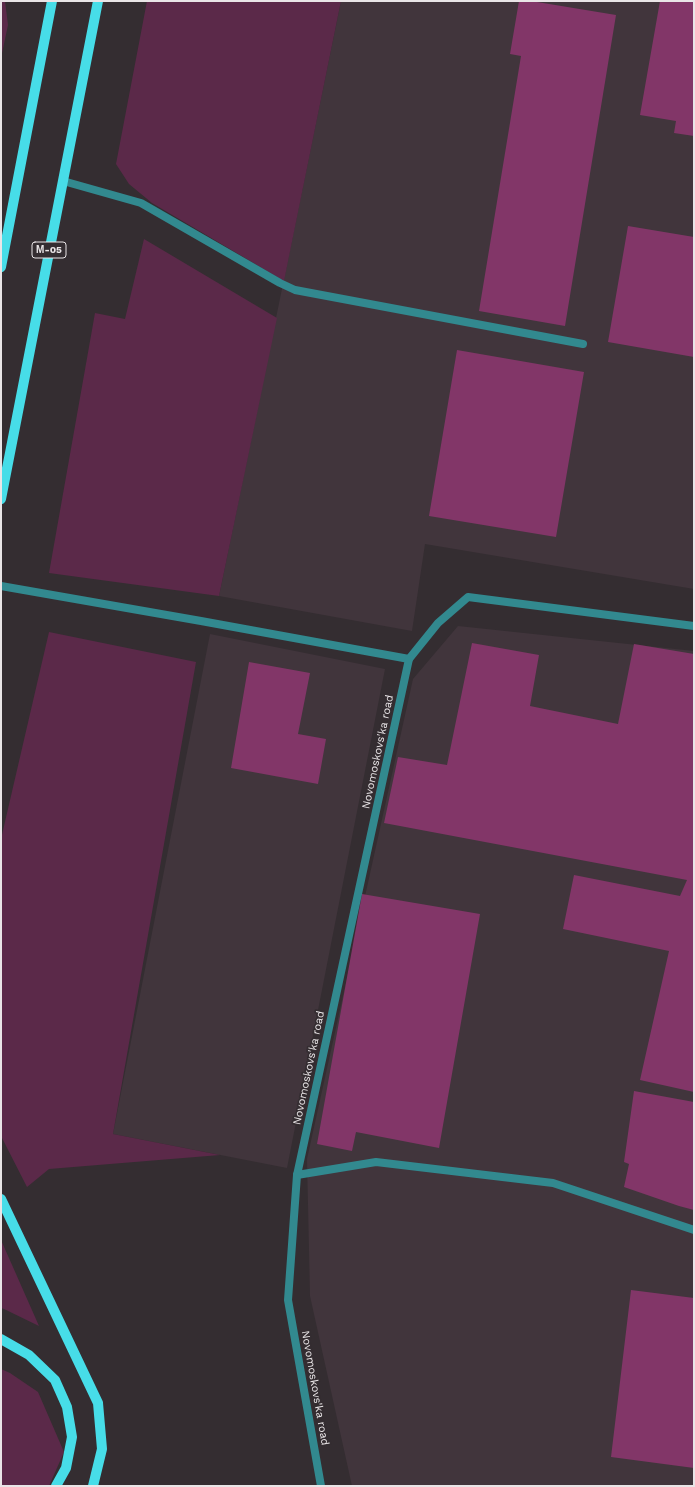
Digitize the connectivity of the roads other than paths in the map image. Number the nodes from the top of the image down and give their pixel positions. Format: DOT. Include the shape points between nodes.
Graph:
graph roads {
  1 [pos="98,1"];
  2 [pos="50,3"];
  3 [pos="63,181"];
  4 [pos="1,267"];
  5 [pos="583,344"];
  6 [pos="1,499"];
  7 [pos="1,586"];
  8 [pos="694,626"];
  9 [pos="409,659"];
  10 [pos="297,1175"];
  11 [pos="1,1198"];
  12 [pos="694,1230"];
  13 [pos="1,1339"];
  14 [pos="56,1486"];
  15 [pos="93,1486"];
  16 [pos="321,1486"];
  1 -- 3 [label="main road, М-05"];
  2 -- 4 [label="main road"];
  3 -- 5 [label="street" via="141,203 295,290"];
  3 -- 6 [label="main road, М-05"];
  7 -- 9 [label="street"];
  8 -- 9 [label="street" via="468,597 438,623"];
  9 -- 10 [label="street, Novomoskovs'ka road"];
  10 -- 12 [label="street" via="376,1162 554,1183"];
  10 -- 16 [label="street, Novomoskovs'ka road" via="288,1300"];
  11 -- 15 [label="main road" via="98,1403 102,1449"];
  13 -- 14 [label="main road" via="29,1355 55,1380 67,1407 72,1437 66,1468"];
}
